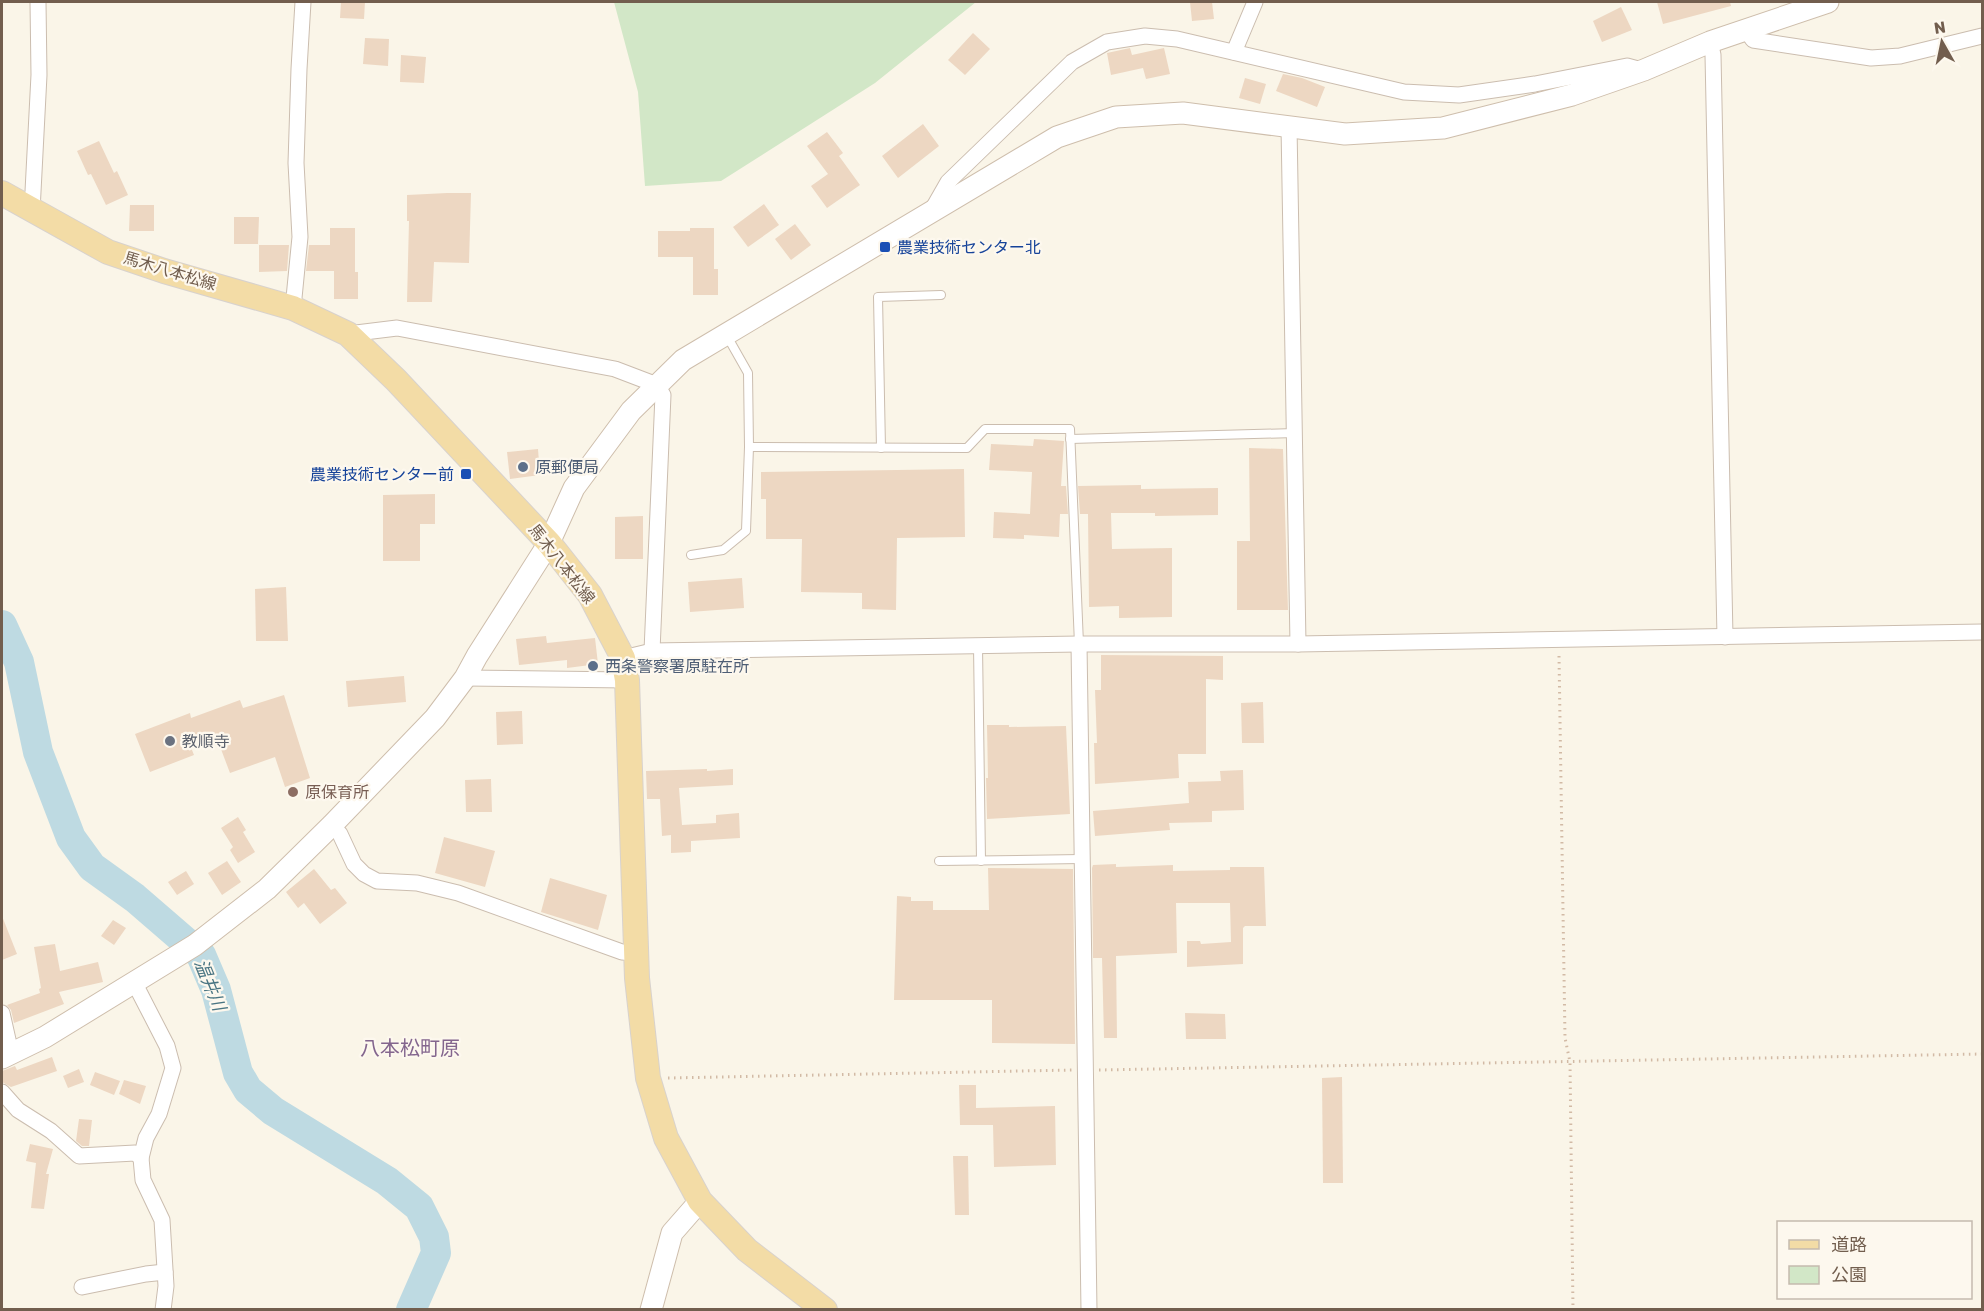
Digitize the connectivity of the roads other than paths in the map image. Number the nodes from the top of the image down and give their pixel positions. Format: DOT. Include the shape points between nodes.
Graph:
graph roads {
  1 [pos="38,2"];
  2 [pos="303,2"];
  3 [pos="1255,2"];
  4 [pos="1828,2"];
  5 [pos="1746,30"];
  6 [pos="1983,36"];
  7 [pos="1710,42"];
  8 [pos="1234,52"];
  9 [pos="1644,70"];
  10 [pos="1289,126"];
  11 [pos="2,193"];
  12 [pos="32,211"];
  13 [pos="931,212"];
  14 [pos="941,295"];
  15 [pos="293,308"];
  16 [pos="348,334"];
  17 [pos="726,334"];
  18 [pos="657,385"];
  19 [pos="1295,433"];
  20 [pos="1070,439"];
  21 [pos="749,447"];
  22 [pos="881,448"];
  23 [pos="549,543"];
  24 [pos="691,555"];
  25 [pos="1983,633"];
  26 [pos="1725,637"];
  27 [pos="1079,644"];
  28 [pos="1298,644"];
  29 [pos="978,646"];
  30 [pos="652,651"];
  31 [pos="625,669"];
  32 [pos="465,678"];
  33 [pos="332,825"];
  34 [pos="1081,859"];
  35 [pos="939,861"];
  36 [pos="981,861"];
  37 [pos="637,953"];
  38 [pos="134,982"];
  39 [pos="2,1013"];
  40 [pos="6,1055"];
  41 [pos="2,1092"];
  42 [pos="141,1158"];
  43 [pos="700,1201"];
  44 [pos="165,1272"];
  45 [pos="82,1287"];
  46 [pos="163,1310"];
  47 [pos="651,1310"];
  48 [pos="825,1310"];
  49 [pos="1089,1310"];
  1 -- 12 [label="street" via="39,75"];
  2 -- 15 [label="street" via="296,163 300,237"];
  3 -- 8 [label="street"];
  4 -- 5 [label="street"];
  5 -- 6 [label="street" via="1753,40 1871,58 1900,56"];
  5 -- 7 [label="street"];
  7 -- 9 [label="street"];
  7 -- 26 [label="street"];
  8 -- 9 [label="street" via="1404,92 1459,95 1627,66"];
  8 -- 13 [label="street" via="1145,36 1107,42 1072,62 1047,86 948,182"];
  9 -- 10 [label="street" via="1572,95 1443,128 1344,134"];
  10 -- 13 [label="street" via="1183,113 1116,117 1057,137"];
  10 -- 19 [label="street"];
  11 -- 12 [label="main road, 馬木八本松線"];
  12 -- 15 [label="main road, 馬木八本松線" via="108,252"];
  13 -- 17 [label="street"];
  14 -- 22 [label="lane" via="878,297"];
  15 -- 16 [label="main road, 馬木八本松線"];
  16 -- 18 [label="street" via="397,328 615,369"];
  16 -- 23 [label="main road, 馬木八本松線"];
  17 -- 18 [label="street" via="683,360"];
  17 -- 21 [label="lane" via="748,373"];
  18 -- 23 [label="street" via="631,411 574,488"];
  18 -- 30 [label="street" via="663,395"];
  19 -- 20 [label="lane"];
  19 -- 28 [label="street"];
  20 -- 22 [label="lane" via="1070,429 985,429 966,448"];
  20 -- 27 [label="lane"];
  21 -- 22 [label="lane"];
  21 -- 24 [label="lane" via="746,531 723,550"];
  23 -- 31 [label="main road, 馬木八本松線" via="590,595"];
  23 -- 32 [label="street"];
  25 -- 26 [label="street"];
  26 -- 28 [label="street"];
  27 -- 28 [label="street"];
  27 -- 29 [label="street"];
  27 -- 34 [label="street"];
  29 -- 30 [label="street"];
  29 -- 36 [label="lane"];
  30 -- 31 [label="street"];
  31 -- 32 [label="street"];
  31 -- 37 [label="main road, 馬木八本松線"];
  32 -- 33 [label="street" via="435,718"];
  33 -- 37 [label="street" via="354,864 377,881 417,883 458,893 622,952"];
  33 -- 38 [label="street" via="267,889 195,945"];
  34 -- 36 [label="lane"];
  34 -- 49 [label="street"];
  35 -- 36 [label="lane"];
  37 -- 43 [label="main road, 馬木八本松線" via="648,1078 666,1138"];
  38 -- 40 [label="street"];
  38 -- 42 [label="street" via="168,1046 173,1068"];
  39 -- 40 [label="street"];
  41 -- 42 [label="street" via="18,1110 51,1131 79,1156 135,1154"];
  42 -- 44 [label="street" via="143,1180 162,1220"];
  43 -- 47 [label="street" via="672,1233"];
  43 -- 48 [label="main road, 馬木八本松線" via="747,1250"];
  44 -- 45 [label="street"];
  44 -- 46 [label="street"];
}
